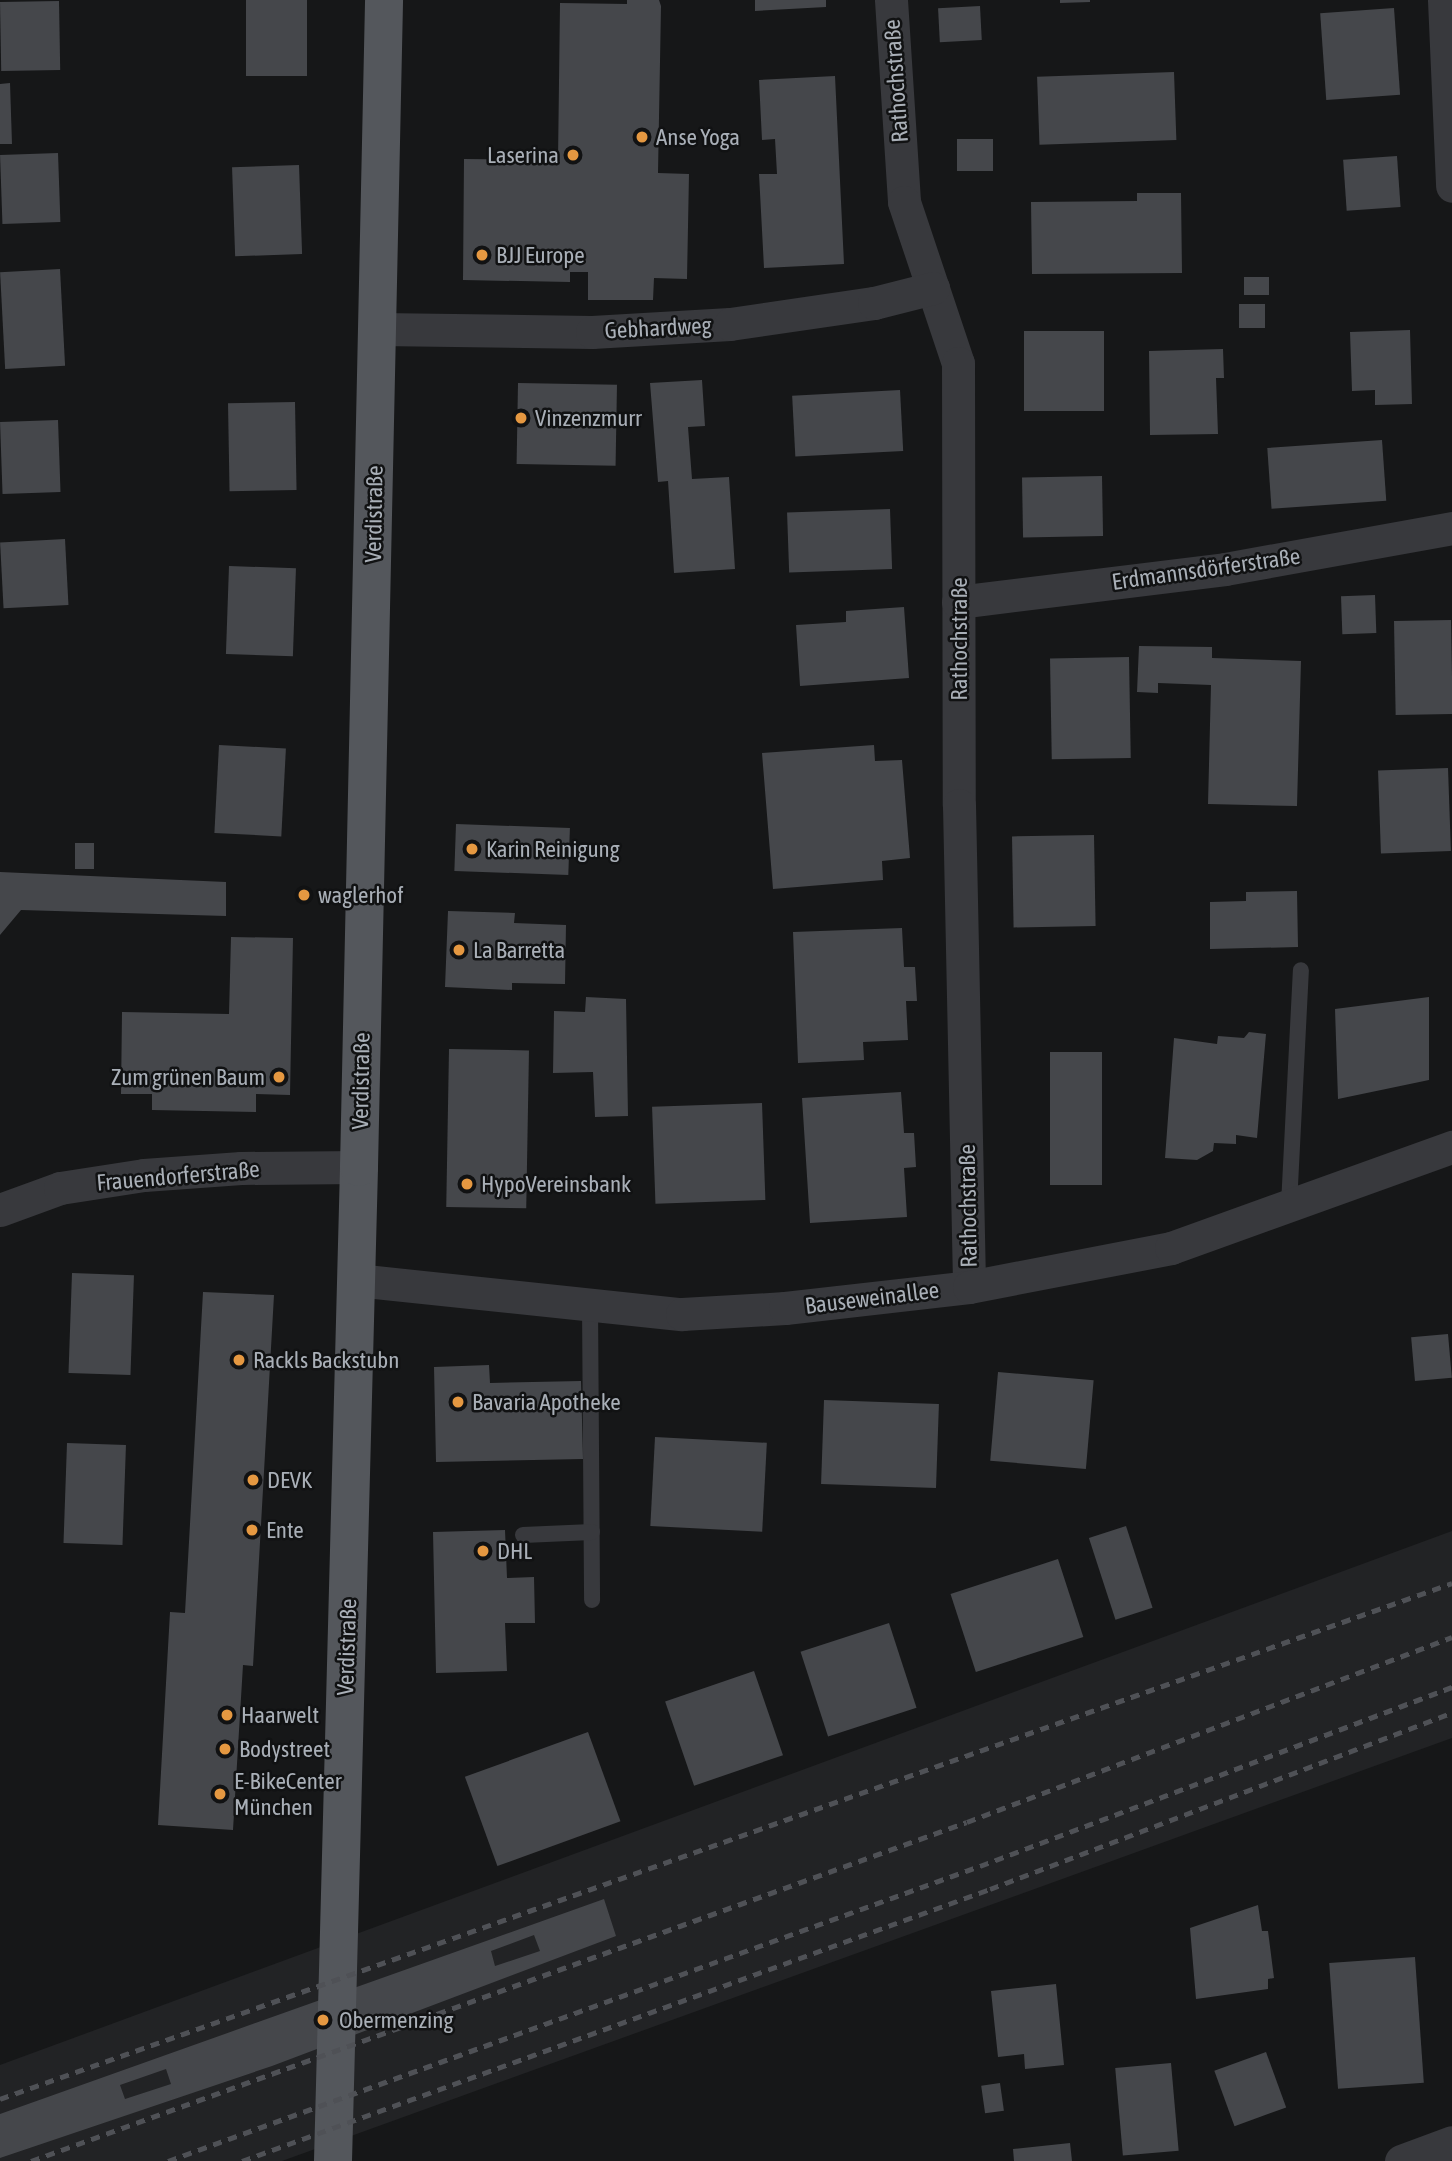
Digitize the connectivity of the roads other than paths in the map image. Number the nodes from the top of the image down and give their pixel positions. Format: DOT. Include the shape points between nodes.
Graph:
graph roads {
  1 [pos="384,0"];
  2 [pos="891,0"];
  3 [pos="1444,0"];
  4 [pos="1452,186"];
  5 [pos="933,288"];
  6 [pos="379,328"];
  7 [pos="1452,528"];
  8 [pos="958,603"];
  9 [pos="1301,970"];
  10 [pos="1452,1147"];
  11 [pos="359,1167"];
  12 [pos="1289,1205"];
  13 [pos="0,1210"];
  14 [pos="356,1280"];
  15 [pos="969,1287"];
  16 [pos="590,1304"];
  17 [pos="592,1532"];
  18 [pos="523,1535"];
  19 [pos="592,1600"];
  20 [pos="1452,2142"];
  21 [pos="333,2161"];
  22 [pos="1401,2161"];
  1 -- 6 [label="main road, Verdistraße"];
  2 -- 5 [label="street, Rathochstraße" via="904,202"];
  3 -- 4 [label="street"];
  5 -- 6 [label="street, Gebhardweg" via="873,303 730,324 592,332"];
  5 -- 8 [label="street, Rathochstraße" via="958,363"];
  6 -- 11 [label="main road, Verdistraße"];
  7 -- 8 [label="street, Erdmannsdörferstraße" via="1225,569"];
  8 -- 15 [label="street, Rathochstraße"];
  9 -- 12 [label="lane"];
  10 -- 12 [label="street, Bauseweinallee"];
  11 -- 13 [label="street, Frauendorferstraße" via="144,1175 60,1188"];
  11 -- 14 [label="main road, Verdistraße"];
  12 -- 15 [label="street, Bauseweinallee" via="1171,1248"];
  14 -- 16 [label="street, Bauseweinallee"];
  14 -- 21 [label="main road, Verdistraße"];
  15 -- 16 [label="street, Bauseweinallee" via="785,1308 682,1314"];
  16 -- 17 [label="lane"];
  17 -- 18 [label="lane"];
  17 -- 19 [label="lane"];
  20 -- 22 [label="street"];
}
